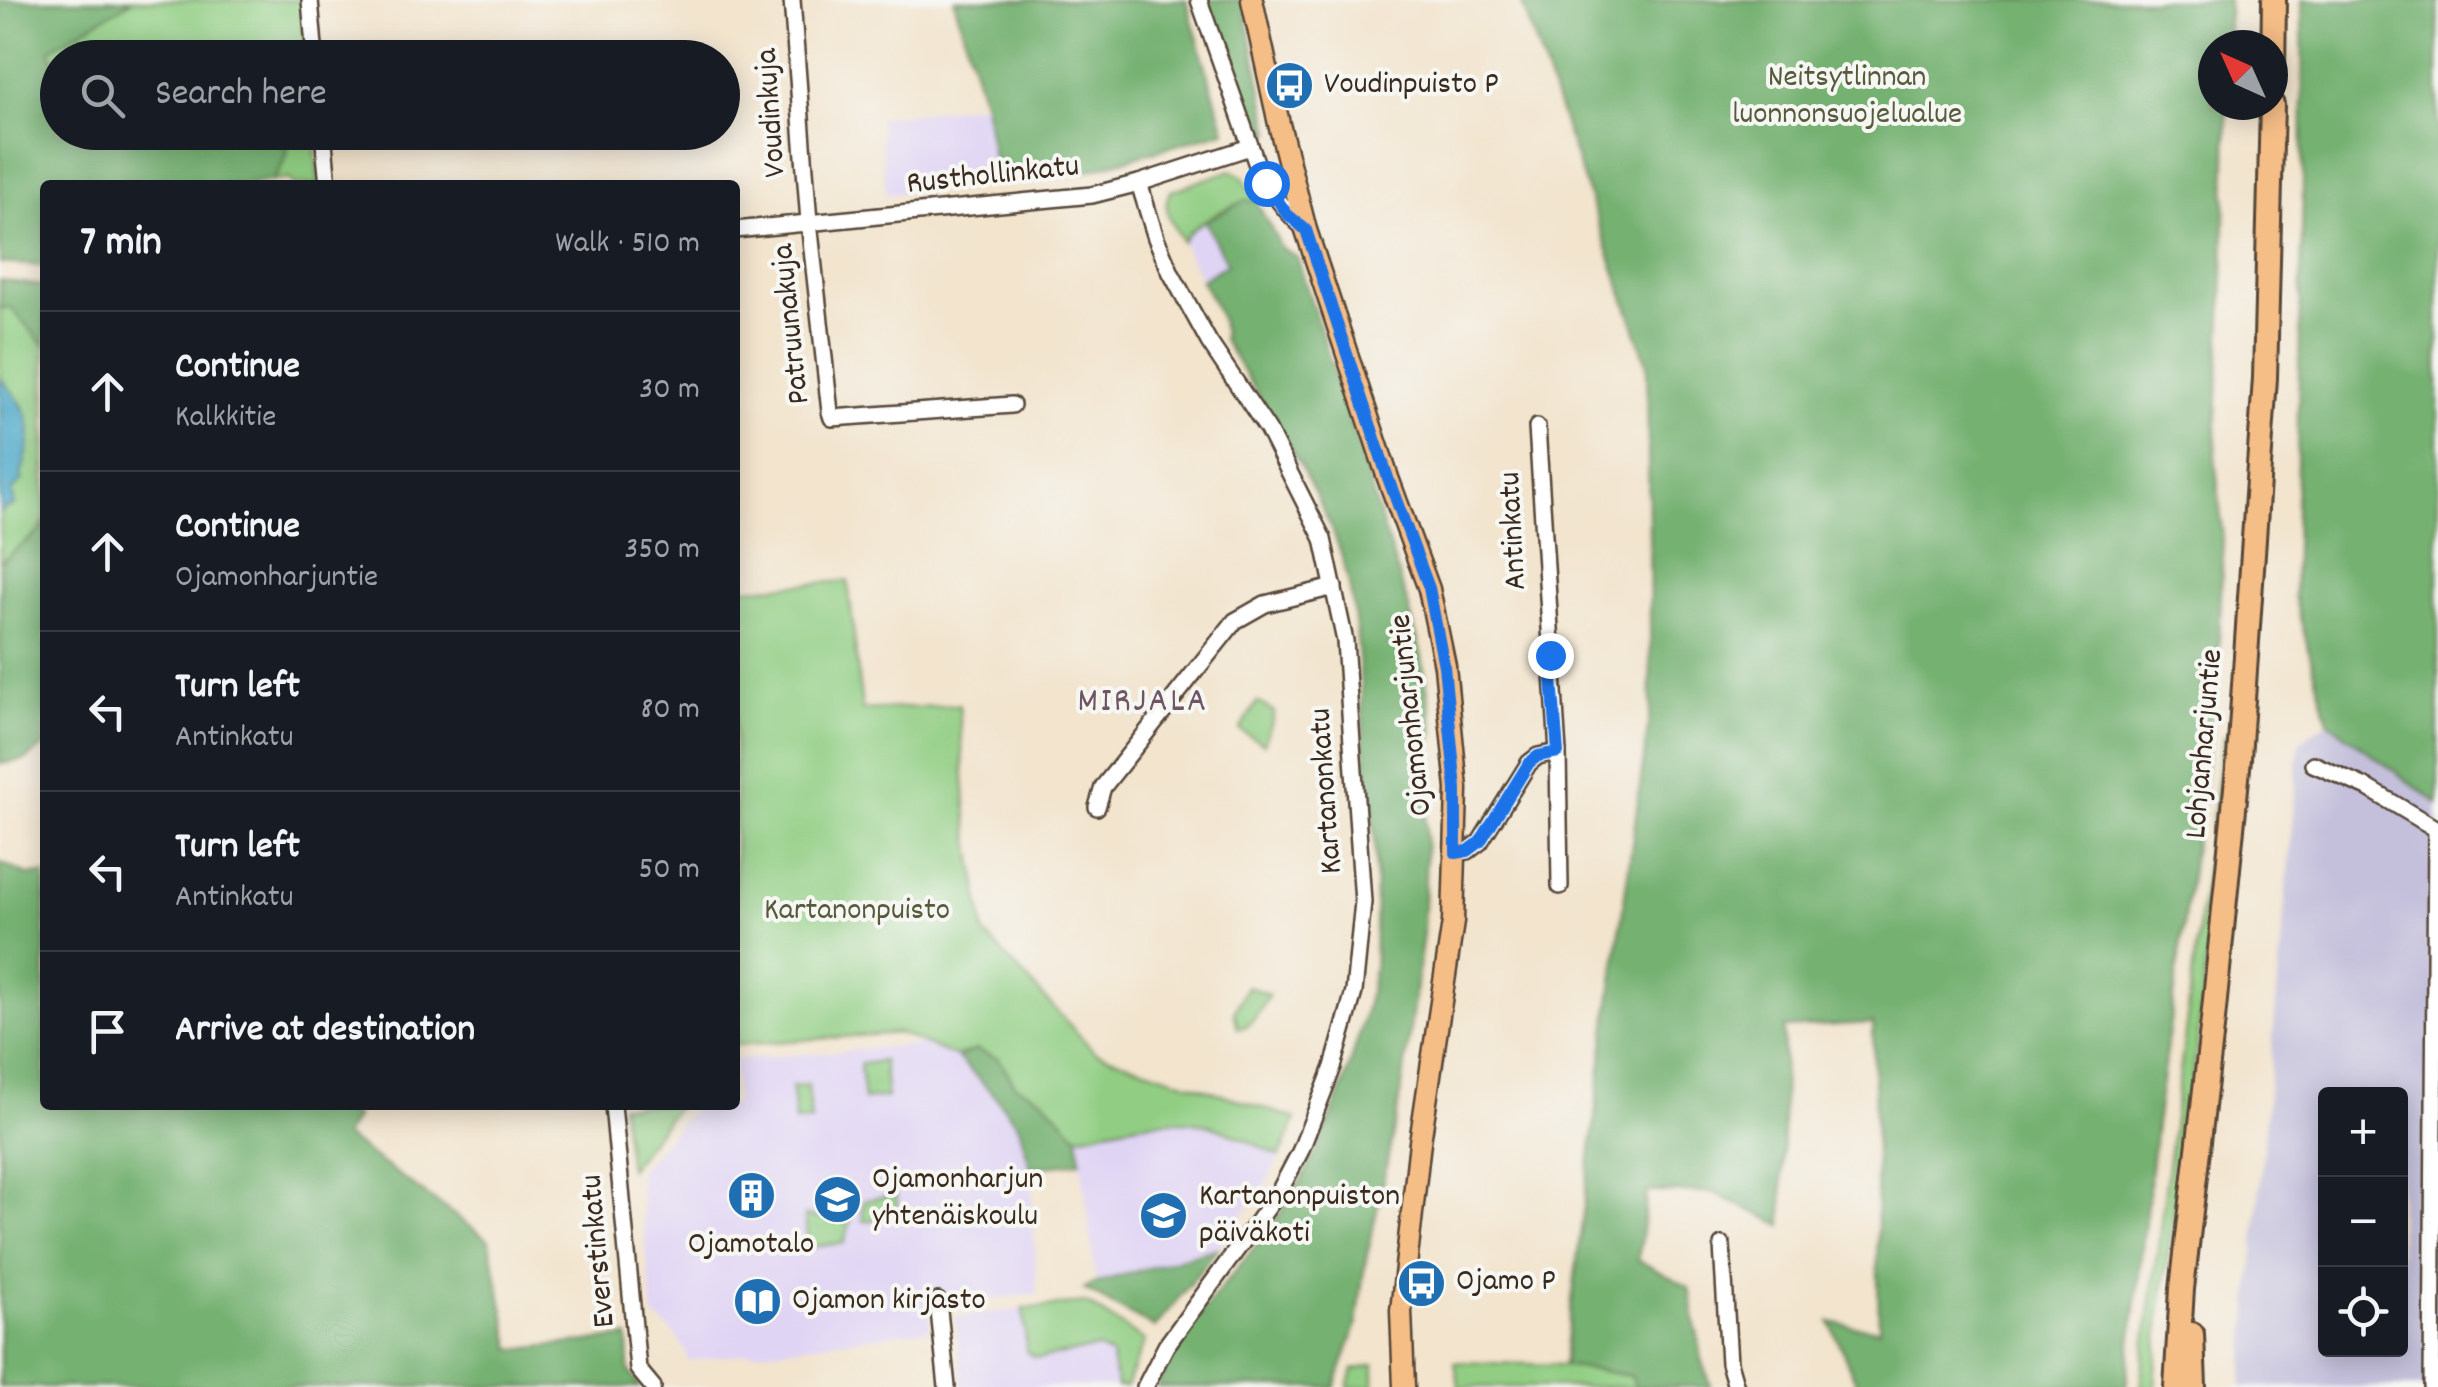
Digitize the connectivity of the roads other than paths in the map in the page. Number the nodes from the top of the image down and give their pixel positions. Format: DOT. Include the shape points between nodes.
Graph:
graph roads {
  1 [pos="310,0"];
  2 [pos="792,0"];
  3 [pos="1199,0"];
  4 [pos="1252,0"];
  5 [pos="2274,0"];
  6 [pos="2274,30"];
  7 [pos="313,40"];
  8 [pos="2272,120"];
  9 [pos="1250,147"];
  10 [pos="324,150"];
  11 [pos="327,180"];
  12 [pos="1138,183"];
  13 [pos="810,222"];
  14 [pos="740,229"];
  15 [pos="1306,230"];
  16 [pos="1012,405"];
  17 [pos="1537,427"];
  18 [pos="1334,587"];
  19 [pos="1558,752"];
  20 [pos="2313,764"];
  21 [pos="1097,807"];
  22 [pos="2437,830"];
  23 [pos="1456,853"];
  24 [pos="1560,886"];
  25 [pos="613,1110"];
  26 [pos="2201,1116"];
  27 [pos="2189,1219"];
  28 [pos="1722,1245"];
  29 [pos="938,1301"];
  30 [pos="654,1387"];
  31 [pos="947,1387"];
  32 [pos="1146,1387"];
  33 [pos="1404,1387"];
  34 [pos="1736,1387"];
  35 [pos="2164,1387"];
  36 [pos="2176,1387"];
  37 [pos="2194,1387"];
  38 [pos="2432,1387"];
  1 -- 7 [label="street"];
  2 -- 13 [label="street, Voudinkuja"];
  3 -- 9 [label="street"];
  4 -- 15 [label="main road, Ojamonharjuntie"];
  5 -- 6 [label="highway"];
  8 -- 26 [label="highway, Lohjanharjuntie" via="2265,378 2239,758"];
  9 -- 12 [label="street, Rusthollinkatu"];
  9 -- 15 [label="street" via="1266,183"];
  10 -- 11 [label="street"];
  12 -- 13 [label="street, Rusthollinkatu" via="1092,195"];
  12 -- 18 [label="street, Kartanonkatu" via="1171,272 1268,430 1322,539"];
  13 -- 14 [label="street, Rusthollinkatu"];
  13 -- 16 [label="street, Patruunakuja" via="832,418"];
  15 -- 23 [label="main road, Ojamonharjuntie" via="1429,588 1444,666"];
  17 -- 19 [label="street, Antinkatu"];
  18 -- 21 [label="street" via="1265,604 1236,621 1103,787"];
  18 -- 32 [label="street, Kartanonkatu" via="1345,641 1362,855 1354,992 1333,1067 1286,1179 1166,1346"];
  19 -- 23 [label="street" via="1529,763 1480,842"];
  19 -- 24 [label="street, Antinkatu"];
  20 -- 22 [label="street"];
  22 -- 38 [label="street"];
  23 -- 33 [label="main road, Ojamonharjuntie" via="1453,922 1402,1311"];
  25 -- 30 [label="street, Everstinkatu" via="638,1370"];
  26 -- 27 [label="highway, Lohjanharjuntie"];
  26 -- 37 [label="highway"];
  27 -- 35 [label="highway"];
  27 -- 36 [label="highway, Lohjanharjuntie"];
  28 -- 34 [label="street"];
  29 -- 31 [label="street"];
}
